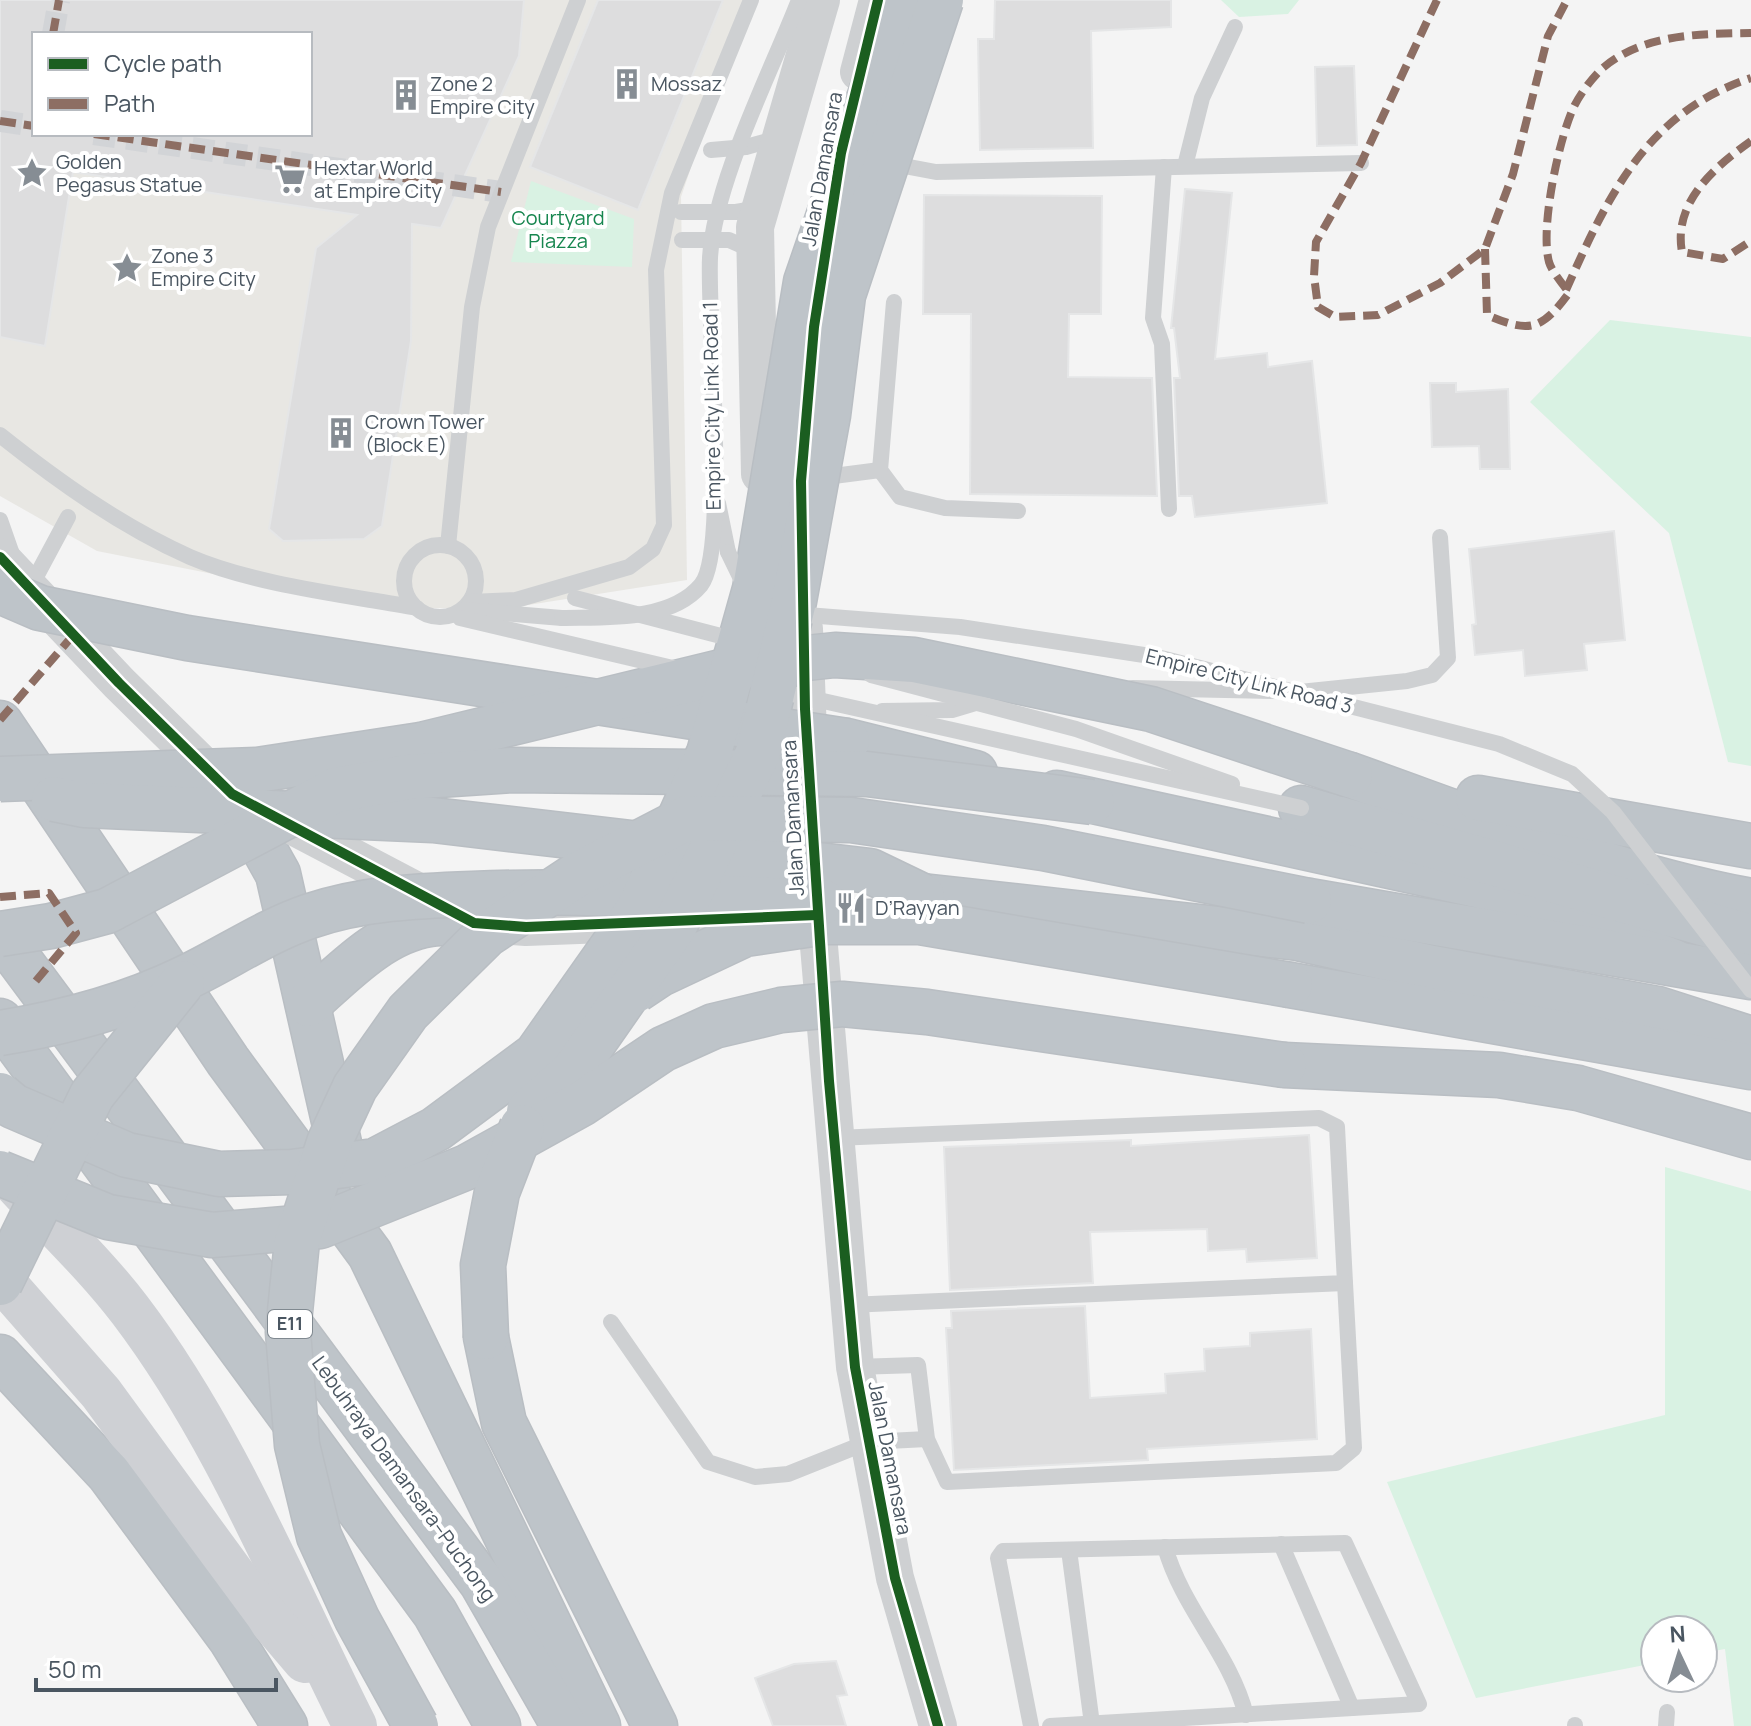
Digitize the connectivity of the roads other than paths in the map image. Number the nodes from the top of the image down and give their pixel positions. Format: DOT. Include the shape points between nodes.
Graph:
graph roads {
  1 [pos="578,0"];
  2 [pos="751,0"];
  3 [pos="799,0"];
  4 [pos="821,0"];
  5 [pos="878,0"];
  6 [pos="903,0"];
  7 [pos="941,0"];
  8 [pos="1235,27"];
  9 [pos="778,138"];
  10 [pos="711,150"];
  11 [pos="841,153"];
  12 [pos="1361,163"];
  13 [pos="1185,166"];
  14 [pos="1164,167"];
  15 [pos="760,207"];
  16 [pos="681,212"];
  17 [pos="682,240"];
  18 [pos="755,252"];
  19 [pos="894,302"];
  20 [pos="0,435"];
  21 [pos="880,470"];
  22 [pos="801,481"];
  23 [pos="716,493"];
  24 [pos="1169,509"];
  25 [pos="1018,511"];
  26 [pos="68,517"];
  27 [pos="0,520"];
  28 [pos="1440,537"];
  29 [pos="448,546"];
  30 [pos="12,579"];
  31 [pos="575,598"];
  32 [pos="417,608"];
  33 [pos="462,611"];
  34 [pos="805,709"];
  35 [pos="0,723"];
  36 [pos="1350,775"];
  37 [pos="0,779"];
  38 [pos="0,790"];
  39 [pos="767,791"];
  40 [pos="232,794"];
  41 [pos="1092,802"];
  42 [pos="1305,828"];
  43 [pos="1751,846"];
  44 [pos="922,896"];
  45 [pos="1751,901"];
  46 [pos="817,915"];
  47 [pos="700,920"];
  48 [pos="1304,920"];
  49 [pos="474,923"];
  50 [pos="0,934"];
  51 [pos="1751,937"];
  52 [pos="1674,962"];
  53 [pos="1751,977"];
  54 [pos="186,978"];
  55 [pos="1751,990"];
  56 [pos="308,1004"];
  57 [pos="1658,1009"];
  58 [pos="0,1021"];
  59 [pos="1751,1026"];
  60 [pos="0,1033"];
  61 [pos="1751,1039"];
  62 [pos="1751,1067"];
  63 [pos="0,1095"];
  64 [pos="1751,1137"];
  65 [pos="833,1138"];
  66 [pos="0,1166"];
  67 [pos="467,1167"];
  68 [pos="0,1173"];
  69 [pos="370,1254"];
  70 [pos="0,1281"];
  71 [pos="1345,1283"];
  72 [pos="847,1305"];
  73 [pos="611,1322"];
  74 [pos="0,1357"];
  75 [pos="855,1367"];
  76 [pos="927,1439"];
  77 [pos="868,1442"];
  78 [pos="1281,1544"];
  79 [pos="1165,1547"];
  80 [pos="1069,1550"];
  81 [pos="1352,1708"];
  82 [pos="1246,1715"];
  83 [pos="351,1717"];
  84 [pos="1092,1724"];
  85 [pos="285,1726"];
  86 [pos="416,1726"];
  87 [pos="498,1726"];
  88 [pos="564,1726"];
  89 [pos="598,1726"];
  90 [pos="655,1726"];
  91 [pos="938,1726"];
  92 [pos="1031,1726"];
  93 [pos="1050,1726"];
  1 -- 29 [label="lane" via="488,227 472,307"];
  2 -- 33 [label="lane" via="672,193 656,270 664,525 653,549 629,567"];
  3 -- 23 [label="lane, Empire City Link Road 1, bridge" via="726,182 710,256"];
  4 -- 9 [label="street, Jalan Damansara"];
  5 -- 11 [label="street, Jalan Damansara"];
  6 -- 63 [label="highway, bridge" via="806,282 755,589 709,753 639,909 536,1055 436,1129 375,1161 292,1172 219,1174 127,1155 13,1106"];
  7 -- 67 [label="highway, bridge" via="843,295 828,415 794,601 758,753 674,927 607,1024 573,1072"];
  8 -- 13 [label="lane" via="1202,98"];
  9 -- 10 [label="lane"];
  9 -- 15 [label="street, Jalan Damansara"];
  11 -- 14 [label="lane" via="936,172"];
  11 -- 22 [label="street, Jalan Damansara" via="814,327"];
  12 -- 13 [label="lane"];
  13 -- 14 [label="lane"];
  14 -- 24 [label="lane" via="1153,318 1162,344"];
  15 -- 16 [label="lane"];
  15 -- 18 [label="street, Jalan Damansara"];
  17 -- 18 [label="lane" via="729,240"];
  18 -- 39 [label="street, Jalan Damansara" via="757,620"];
  19 -- 21 [label="lane"];
  20 -- 32 [label="lane" via="107,513 192,558 279,582"];
  21 -- 22 [label="lane"];
  21 -- 25 [label="lane" via="900,497 945,508"];
  22 -- 34 [label="street, Jalan Damansara"];
  23 -- 33 [label="lane, Empire City Link Road 1, bridge" via="702,585 668,608 617,617"];
  23 -- 55 [label="lane, Empire City Link Road 3, bridge" via="728,552 743,586 782,613 960,627 1157,657 1499,744 1572,774 1613,812"];
  26 -- 30 [label="lane"];
  27 -- 30 [label="lane"];
  28 -- 34 [label="lane" via="1448,658 1432,675 1306,692 1155,687 1011,693 952,710"];
  29 -- 32 [label="lane" via="425,549 408,565 405,588"];
  29 -- 33 [label="lane" via="474,568 475,591"];
  30 -- 40 [label="street"];
  30 -- 41 [label="highway, bridge" via="40,608 187,638 847,741"];
  31 -- 42 [label="lane, bridge" via="1076,729"];
  32 -- 33 [label="lane" via="439,617"];
  33 -- 42 [label="lane, bridge"];
  34 -- 46 [label="street, Jalan Damansara"];
  35 -- 69 [label="highway" via="228,1061"];
  36 -- 37 [label="highway, bridge" via="1151,709 914,660 835,655 758,663 421,745 257,770"];
  36 -- 43 [label="highway, bridge"];
  36 -- 45 [label="highway, bridge" via="1532,839"];
  38 -- 44 [label="highway, bridge" via="84,805 433,820 870,871"];
  39 -- 46 [label="street, Jalan Damansara"];
  39 -- 47 [label="street" via="756,835 736,877"];
  40 -- 49 [label="street"];
  40 -- 56 [label="highway" via="278,874"];
  41 -- 42 [label="highway"];
  41 -- 50 [label="highway, bridge" via="867,774 512,770 408,777 336,790 107,911"];
  42 -- 51 [label="highway"];
  42 -- 52 [label="highway" via="1481,886"];
  44 -- 48 [label="highway"];
  44 -- 54 [label="highway, bridge" via="856,903 526,891 388,897 310,916"];
  46 -- 47 [label="street"];
  46 -- 65 [label="street, Jalan Damansara"];
  47 -- 49 [label="street" via="526,927"];
  48 -- 52 [label="highway"];
  48 -- 57 [label="highway" via="1432,968"];
  48 -- 86 [label="highway, bridge" via="1043,848 851,820 687,818 575,876 486,935 408,1012 355,1087 329,1143 297,1241 288,1332 297,1445 319,1536"];
  49 -- 56 [label="highway" via="429,924 390,938"];
  50 -- 88 [label="highway, Lebuhraya Damansara–Puchong / E11" via="482,1583"];
  52 -- 53 [label="highway"];
  54 -- 60 [label="highway, bridge" via="56,1024"];
  54 -- 70 [label="highway, bridge" via="92,1095"];
  56 -- 69 [label="highway"];
  57 -- 59 [label="highway"];
  57 -- 61 [label="highway"];
  58 -- 87 [label="highway, E11" via="435,1613"];
  62 -- 90 [label="highway, bridge" via="920,922 826,922 745,934 660,974 614,1005 546,1083 497,1192 483,1265 486,1337 504,1423"];
  64 -- 67 [label="highway, bridge" via="1578,1088 1499,1075 1284,1065 842,1004 781,1010 714,1026 663,1049 581,1104"];
  65 -- 71 [label="lane" via="1319,1118 1337,1127"];
  65 -- 72 [label="street, Jalan Damansara"];
  66 -- 83 [label="main road" via="130,1310 182,1389"];
  67 -- 68 [label="highway, bridge" via="320,1226 212,1235 108,1217"];
  69 -- 89 [label="highway"];
  70 -- 83 [label="main road" via="101,1393 247,1593"];
  71 -- 72 [label="lane"];
  71 -- 76 [label="lane" via="1354,1448 1336,1463 947,1482"];
  72 -- 75 [label="street, Jalan Damansara"];
  73 -- 77 [label="lane" via="708,1462 755,1477 788,1474"];
  74 -- 85 [label="highway" via="109,1474 231,1639"];
  75 -- 76 [label="lane" via="918,1365"];
  75 -- 77 [label="street, Jalan Damansara"];
  76 -- 77 [label="lane"];
  77 -- 91 [label="street, Jalan Damansara" via="895,1578"];
  78 -- 79 [label="lane"];
  78 -- 81 [label="lane"];
  78 -- 81 [label="lane" via="1345,1543 1419,1704"];
  79 -- 80 [label="lane"];
  79 -- 82 [label="lane" via="1199,1626 1231,1670"];
  80 -- 84 [label="lane"];
  80 -- 92 [label="lane" via="998,1554"];
  81 -- 82 [label="lane"];
  82 -- 84 [label="lane"];
  84 -- 93 [label="lane"];
}
